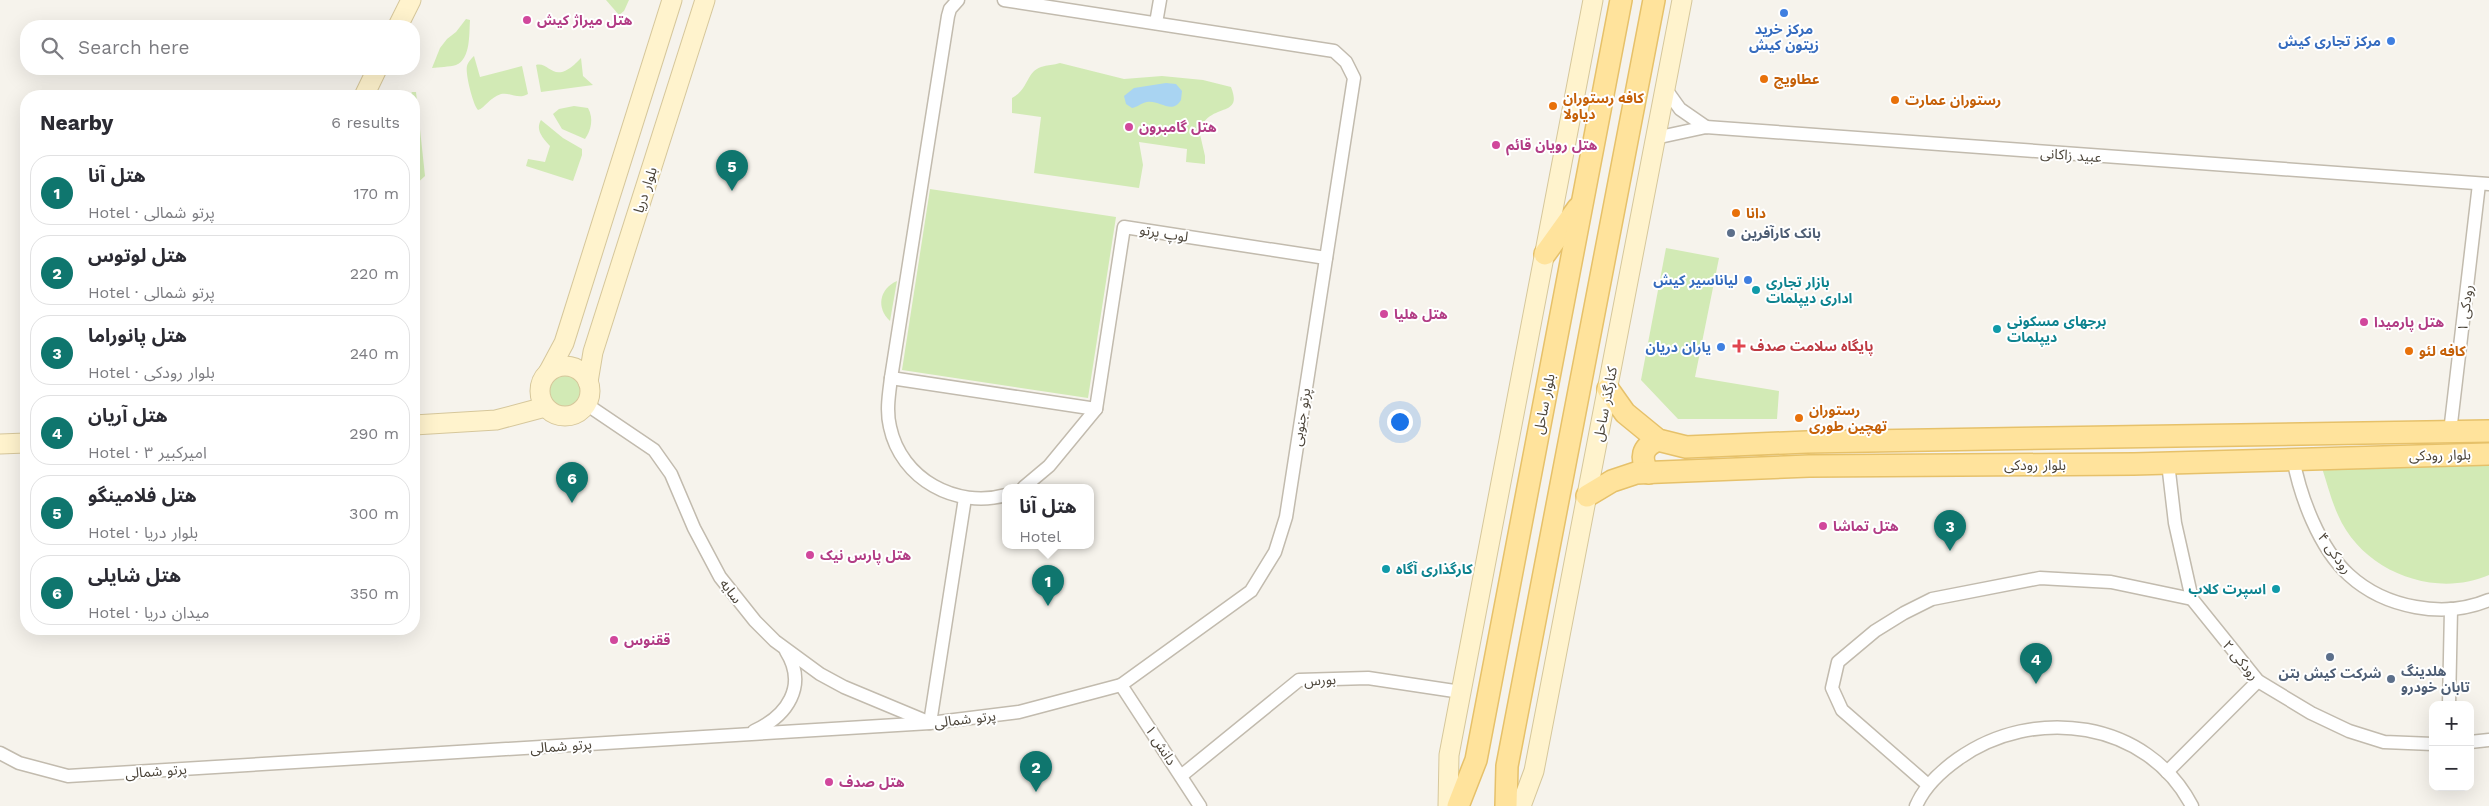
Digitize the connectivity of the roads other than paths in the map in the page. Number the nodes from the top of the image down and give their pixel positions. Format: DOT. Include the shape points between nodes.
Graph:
graph roads {
  1 [pos="411,0"];
  2 [pos="672,0"];
  3 [pos="705,0"];
  4 [pos="958,0"];
  5 [pos="1004,0"];
  6 [pos="1160,0"];
  7 [pos="1593,0"];
  8 [pos="1621,0"];
  9 [pos="1654,0"];
  10 [pos="1682,0"];
  11 [pos="401,20"];
  12 [pos="1156,23"];
  13 [pos="374,75"];
  14 [pos="1665,88"];
  15 [pos="367,90"];
  16 [pos="1706,127"];
  17 [pos="1655,138"];
  18 [pos="2484,184"];
  19 [pos="1583,202"];
  20 [pos="1545,254"];
  21 [pos="1326,258"];
  22 [pos="549,371"];
  23 [pos="891,378"];
  24 [pos="588,382"];
  25 [pos="1608,389"];
  26 [pos="586,404"];
  27 [pos="545,407"];
  28 [pos="1096,409"];
  29 [pos="420,425"];
  30 [pos="2489,431"];
  31 [pos="2450,432"];
  32 [pos="1658,440"];
  33 [pos="20,443"];
  34 [pos="0,444"];
  35 [pos="2489,454"];
  36 [pos="2293,458"];
  37 [pos="2168,463"];
  38 [pos="1649,473"];
  39 [pos="1028,484"];
  40 [pos="1002,496"];
  41 [pos="1587,496"];
  42 [pos="965,498"];
  43 [pos="2192,599"];
  44 [pos="2489,600"];
  45 [pos="2451,609"];
  46 [pos="783,647"];
  47 [pos="2258,681"];
  48 [pos="1122,685"];
  49 [pos="1461,692"];
  50 [pos="2449,701"];
  51 [pos="930,723"];
  52 [pos="748,734"];
  53 [pos="2489,740"];
  54 [pos="2474,742"];
  55 [pos="2429,744"];
  56 [pos="0,753"];
  57 [pos="2167,772"];
  58 [pos="1181,776"];
  59 [pos="1928,785"];
  60 [pos="1200,806"];
  61 [pos="1448,806"];
  62 [pos="1458,806"];
  63 [pos="1506,806"];
  64 [pos="1521,806"];
  65 [pos="1916,806"];
  66 [pos="2192,806"];
  1 -- 11 [label="street"];
  2 -- 22 [label="street" via="564,343"];
  3 -- 24 [label="street, بلوار دریا" via="594,352"];
  4 -- 23 [label="street" via="950,8 948,16"];
  5 -- 12 [label="street"];
  6 -- 12 [label="street"];
  7 -- 20 [label="street"];
  8 -- 19 [label="main road, بلوار ساحل"];
  9 -- 63 [label="main road" via="1507,766"];
  10 -- 14 [label="street, کنارگذر ساحل"];
  12 -- 21 [label="street, پرتو جنوبی" via="1334,51 1346,62 1354,78"];
  13 -- 15 [label="street"];
  14 -- 16 [label="street" via="1680,109"];
  14 -- 17 [label="street, کنارگذر ساحل"];
  16 -- 17 [label="street, عبید زاکانی"];
  16 -- 18 [label="street, عبید زاکانی"];
  17 -- 25 [label="street, کنارگذر ساحل"];
  18 -- 31 [label="street, رودکی ۱"];
  19 -- 20 [label="main road"];
  19 -- 62 [label="main road, بلوار ساحل" via="1476,760"];
  20 -- 49 [label="street"];
  21 -- 28 [label="street, لوپ پرتو" via="1124,227"];
  21 -- 48 [label="street, پرتو جنوبی" via="1286,517 1275,552 1250,591"];
  22 -- 24 [label="street" via="571,366"];
  22 -- 27 [label="street" via="540,384"];
  23 -- 28 [label="street"];
  23 -- 42 [label="street" via="888,413 902,457 923,480"];
  24 -- 26 [label="street" via="590,390"];
  25 -- 32 [label="main road, بلوار رودکی" via="1625,412"];
  25 -- 41 [label="street, کنارگذر ساحل"];
  26 -- 27 [label="street" via="566,416"];
  26 -- 46 [label="street, سایه" via="654,450 671,474 720,577 755,621"];
  27 -- 29 [label="street" via="496,420"];
  28 -- 39 [label="street" via="1049,466"];
  30 -- 31 [label="main road, بلوار رودکی"];
  31 -- 32 [label="main road, بلوار رودکی" via="1807,442 1702,447 1686,447"];
  32 -- 38 [label="main road" via="1644,449 1643,465"];
  33 -- 34 [label="street"];
  35 -- 36 [label="main road, بلوار رودکی"];
  36 -- 37 [label="main road, بلوار رودکی"];
  36 -- 45 [label="street, رودکی ۴" via="2307,506 2330,552 2348,574 2371,590 2400,603 2435,610"];
  37 -- 38 [label="main road, بلوار رودکی" via="1809,466"];
  37 -- 43 [label="street, رودکی ۲" via="2176,523"];
  38 -- 41 [label="main road, بلوار رودکی" via="1625,475"];
  40 -- 42 [label="street"];
  41 -- 64 [label="street, کنارگذر ساحل" via="1534,771"];
  42 -- 51 [label="street"];
  43 -- 47 [label="street, رودکی ۲"];
  43 -- 59 [label="street" via="2112,582 2040,578 1932,599 1875,631 1838,662 1832,688 1842,710"];
  44 -- 45 [label="street, رودکی ۴"];
  45 -- 50 [label="street"];
  46 -- 51 [label="street, سایه" via="844,687"];
  46 -- 52 [label="street" via="794,670 792,694 780,716"];
  47 -- 55 [label="street, رودکی ۲" via="2311,713 2349,731 2384,742"];
  47 -- 57 [label="street"];
  48 -- 51 [label="street, پرتو شمالی" via="1019,712"];
  48 -- 58 [label="street, دانش ۱"];
  49 -- 58 [label="street, بورس" via="1368,678 1299,680"];
  49 -- 61 [label="street" via="1449,755"];
  51 -- 52 [label="street, پرتو شمالی"];
  52 -- 56 [label="street, پرتو شمالی" via="68,776 19,763"];
  53 -- 54 [label="street"];
  57 -- 59 [label="street" via="2138,749 2106,734 2070,727 2034,728 1992,740 1968,752"];
  57 -- 66 [label="street"];
  58 -- 60 [label="street, دانش ۱"];
  59 -- 65 [label="street"];
}
